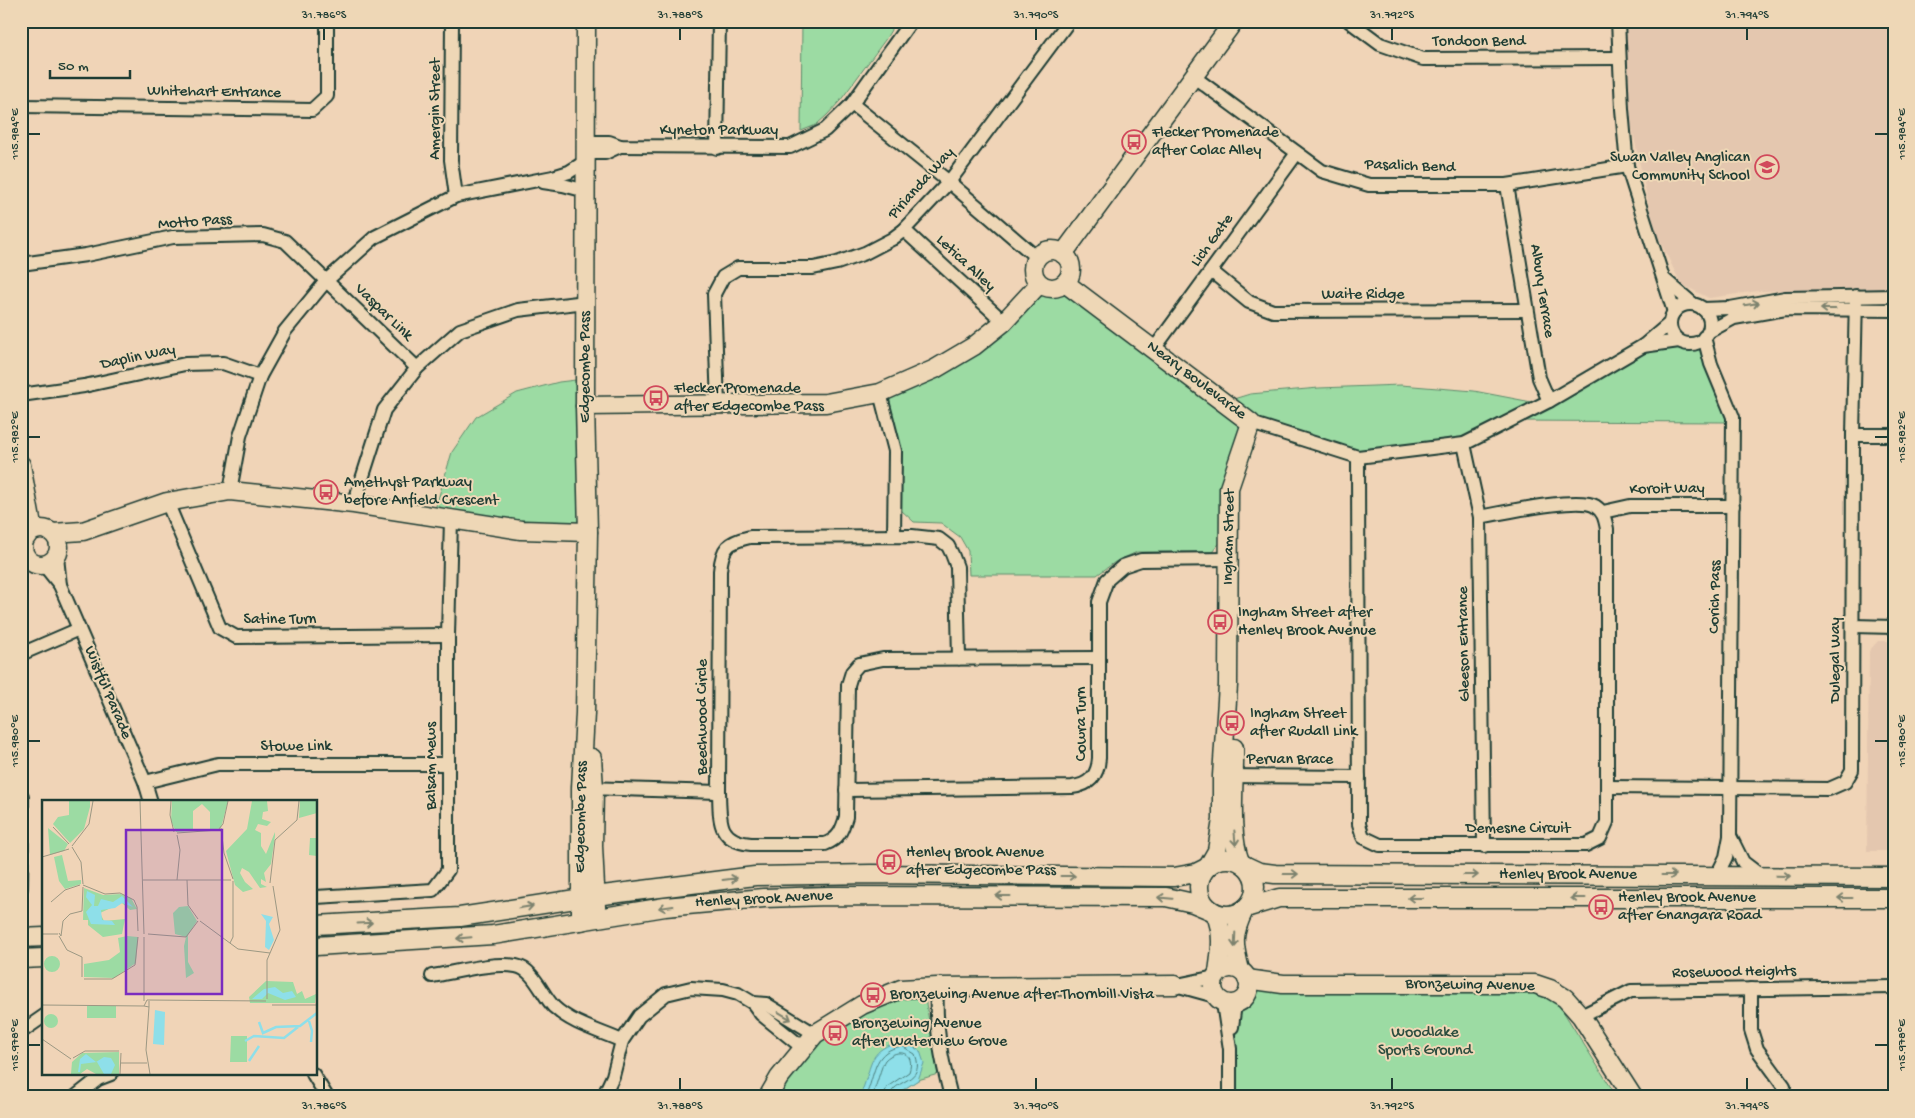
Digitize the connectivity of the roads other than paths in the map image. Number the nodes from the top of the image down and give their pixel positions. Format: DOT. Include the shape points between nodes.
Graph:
graph roads {
  1 [pos="327,21"];
  2 [pos="452,21"];
  3 [pos="586,21"];
  4 [pos="719,21"];
  5 [pos="1069,21"];
  6 [pos="1234,21"];
  7 [pos="1349,21"];
  8 [pos="1618,21"];
  9 [pos="910,22"];
  10 [pos="1618,58"];
  11 [pos="1194,76"];
  12 [pos="852,104"];
  13 [pos="21,106"];
  14 [pos="717,148"];
  15 [pos="586,152"];
  16 [pos="1298,153"];
  17 [pos="1627,166"];
  18 [pos="536,181"];
  19 [pos="949,182"];
  20 [pos="1507,186"];
  21 [pos="586,191"];
  22 [pos="456,196"];
  23 [pos="904,230"];
  24 [pos="1063,254"];
  25 [pos="1036,257"];
  26 [pos="21,264"];
  27 [pos="1211,271"];
  28 [pos="1664,278"];
  29 [pos="326,281"];
  30 [pos="1065,283"];
  31 [pos="1039,284"];
  32 [pos="1894,296"];
  33 [pos="586,302"];
  34 [pos="1856,302"];
  35 [pos="1698,307"];
  36 [pos="1527,310"];
  37 [pos="1894,310"];
  38 [pos="1672,317"];
  39 [pos="1004,322"];
  40 [pos="1706,335"];
  41 [pos="1685,342"];
  42 [pos="1643,346"];
  43 [pos="1154,350"];
  44 [pos="1711,364"];
  45 [pos="416,368"];
  46 [pos="260,376"];
  47 [pos="880,393"];
  48 [pos="21,394"];
  49 [pos="1549,401"];
  50 [pos="718,405"];
  51 [pos="585,406"];
  52 [pos="1251,423"];
  53 [pos="1853,435"];
  54 [pos="1894,435"];
  55 [pos="1464,444"];
  56 [pos="1358,457"];
  57 [pos="21,465"];
  58 [pos="230,491"];
  59 [pos="167,502"];
  60 [pos="354,504"];
  61 [pos="1733,506"];
  62 [pos="1603,512"];
  63 [pos="1480,517"];
  64 [pos="451,519"];
  65 [pos="588,532"];
  66 [pos="894,536"];
  67 [pos="38,548"];
  68 [pos="1229,559"];
  69 [pos="1853,626"];
  70 [pos="1894,627"];
  71 [pos="79,629"];
  72 [pos="448,635"];
  73 [pos="21,654"];
  74 [pos="1098,658"];
  75 [pos="959,659"];
  76 [pos="448,764"];
  77 [pos="1229,776"];
  78 [pos="1358,776"];
  79 [pos="145,782"];
  80 [pos="1607,787"];
  81 [pos="588,788"];
  82 [pos="1730,789"];
  83 [pos="846,790"];
  84 [pos="719,792"];
  85 [pos="22,796"];
  86 [pos="150,800"];
  87 [pos="1730,836"];
  88 [pos="1484,846"];
  89 [pos="1242,864"];
  90 [pos="1208,866"];
  91 [pos="1717,875"];
  92 [pos="1760,876"];
  93 [pos="1894,876"];
  94 [pos="21,888"];
  95 [pos="318,897"];
  96 [pos="588,897"];
  97 [pos="1894,898"];
  98 [pos="1245,909"];
  99 [pos="1214,912"];
  100 [pos="589,920"];
  101 [pos="318,925"];
  102 [pos="42,937"];
  103 [pos="21,938"];
  104 [pos="318,946"];
  105 [pos="21,958"];
  106 [pos="42,958"];
  107 [pos="1216,975"];
  108 [pos="432,976"];
  109 [pos="1245,980"];
  110 [pos="1174,985"];
  111 [pos="937,987"];
  112 [pos="1894,987"];
  113 [pos="1751,989"];
  114 [pos="1224,1001"];
  115 [pos="753,1003"];
  116 [pos="1581,1016"];
  117 [pos="42,1017"];
  118 [pos="21,1032"];
  119 [pos="815,1034"];
  120 [pos="622,1041"];
  121 [pos="803,1048"];
  122 [pos="106,1076"];
  123 [pos="315,1076"];
  124 [pos="1784,1086"];
  125 [pos="76,1097"];
  126 [pos="326,1097"];
  127 [pos="603,1097"];
  128 [pos="768,1097"];
  129 [pos="951,1097"];
  130 [pos="1230,1097"];
  131 [pos="1633,1097"];
  1 -- 13 [label="street, Whitehart Entrance" via="327,96 312,110"];
  2 -- 22 [label="street, Amergin Street" via="451,160"];
  3 -- 15 [label="street, Edgecombe Pass"];
  4 -- 14 [label="street"];
  5 -- 19 [label="street, Pirianda Way"];
  6 -- 11 [label="street"];
  7 -- 10 [label="street, Tondoon Bend" via="1380,44 1423,59"];
  8 -- 10 [label="street"];
  9 -- 12 [label="street, Kyneton Parkway"];
  10 -- 17 [label="street"];
  11 -- 16 [label="street, Pasalich Bend"];
  11 -- 24 [label="street"];
  12 -- 14 [label="street, Kyneton Parkway" via="825,130 790,147"];
  12 -- 19 [label="street"];
  14 -- 15 [label="street, Kyneton Parkway" via="620,146 609,142"];
  15 -- 18 [label="street" via="569,172"];
  15 -- 21 [label="street, Edgecombe Pass"];
  16 -- 20 [label="street, Pasalich Bend" via="1322,171 1369,185"];
  16 -- 27 [label="street, Lich Gate"];
  17 -- 20 [label="street, Pasalich Bend"];
  17 -- 28 [label="street"];
  18 -- 21 [label="street"];
  18 -- 22 [label="street"];
  19 -- 23 [label="street, Pirianda Way"];
  19 -- 25 [label="street"];
  20 -- 36 [label="street, Albury Terrace"];
  21 -- 33 [label="street, Edgecombe Pass"];
  22 -- 29 [label="street" via="375,236"];
  23 -- 39 [label="street, Letica Alley"];
  23 -- 50 [label="street, Pirianda Way" via="865,253 837,263 813,268 738,268 723,276 714,294"];
  24 -- 25 [label="street" via="1052,250"];
  24 -- 30 [label="street" via="1070,265 1069,278"];
  25 -- 31 [label="street" via="1032,268"];
  26 -- 29 [label="street, Motto Pass" via="86,255 173,237 263,235 285,241"];
  27 -- 36 [label="street, Waite Ridge" via="1249,302 1274,312"];
  27 -- 43 [label="street, Lich Gate"];
  28 -- 35 [label="street"];
  28 -- 38 [label="street"];
  29 -- 45 [label="street, Vaspar Link"];
  29 -- 46 [label="street" via="285,331"];
  30 -- 31 [label="street" via="1055,288"];
  30 -- 43 [label="street, Neary Boulevarde"];
  31 -- 39 [label="street"];
  32 -- 34 [label="street"];
  33 -- 45 [label="street" via="518,310 460,330"];
  33 -- 51 [label="street, Edgecombe Pass"];
  35 -- 34 [label="street, one-way" via="1730,308 1785,298"];
  34 -- 37 [label="street"];
  34 -- 40 [label="street, one-way" via="1734,318"];
  34 -- 53 [label="street, Dulegal Way"];
  35 -- 38 [label="street" via="1682,305"];
  35 -- 40 [label="street" via="1709,320"];
  36 -- 49 [label="street, Albury Terrace" via="1539,378"];
  38 -- 41 [label="street" via="1672,333"];
  38 -- 42 [label="street, Neary Boulevarde"];
  39 -- 47 [label="street" via="974,346 935,369"];
  40 -- 41 [label="street" via="1696,343"];
  40 -- 44 [label="street, Corich Pass"];
  41 -- 42 [label="street, Neary Boulevarde"];
  41 -- 44 [label="street, Corich Pass"];
  42 -- 49 [label="street, Neary Boulevarde"];
  43 -- 52 [label="street, Neary Boulevarde"];
  44 -- 61 [label="street, Corich Pass" via="1733,417"];
  45 -- 60 [label="street" via="384,410"];
  46 -- 48 [label="street, Daplin Way" via="223,363 185,364 84,386"];
  46 -- 58 [label="street" via="240,436"];
  47 -- 50 [label="street" via="826,403"];
  47 -- 66 [label="street" via="895,451"];
  49 -- 55 [label="street, Neary Boulevarde"];
  50 -- 51 [label="street"];
  51 -- 65 [label="street, Edgecombe Pass"];
  52 -- 56 [label="street, Neary Boulevarde"];
  52 -- 68 [label="street, Ingham Street" via="1229,488"];
  53 -- 54 [label="street"];
  53 -- 69 [label="street, Dulegal Way"];
  55 -- 56 [label="street, Neary Boulevarde"];
  55 -- 63 [label="street, Gleeson Entrance"];
  56 -- 78 [label="street, Demesne Circuit"];
  57 -- 67 [label="street, Wistful Parade"];
  58 -- 59 [label="street"];
  58 -- 60 [label="street"];
  59 -- 67 [label="street"];
  59 -- 72 [label="street, Satine Turn" via="220,628 236,637"];
  60 -- 64 [label="street"];
  61 -- 62 [label="street, Koroit Way" via="1630,506"];
  61 -- 82 [label="street, Corich Pass"];
  62 -- 63 [label="street" via="1594,504 1571,502"];
  62 -- 80 [label="street, Demesne Circuit" via="1607,529"];
  63 -- 88 [label="street, Gleeson Entrance"];
  64 -- 65 [label="street" via="521,530"];
  64 -- 72 [label="street, Balsam Mews"];
  65 -- 81 [label="street, Edgecombe Pass" via="585,713"];
  66 -- 75 [label="street, Beechwood Circle" via="928,537 948,546 957,567"];
  66 -- 84 [label="street, Beechwood Circle" via="750,537 725,548 720,561"];
  67 -- 71 [label="street, Wistful Parade" via="60,585"];
  68 -- 74 [label="street, Cowra Turn" via="1141,560 1123,566 1108,580 1099,602"];
  68 -- 77 [label="street, Ingham Street"];
  69 -- 70 [label="street"];
  69 -- 82 [label="street, Dulegal Way" via="1852,770 1845,782 1829,789"];
  71 -- 73 [label="street"];
  71 -- 79 [label="street, Wistful Parade"];
  72 -- 76 [label="street, Balsam Mews"];
  74 -- 75 [label="street, Beechwood Circle"];
  74 -- 83 [label="street, Cowra Turn" via="1100,758 1096,774 1084,784 1072,787"];
  75 -- 83 [label="street, Beechwood Circle" via="883,659 859,664 852,672 846,704"];
  76 -- 79 [label="street, Stowe Link" via="218,764"];
  76 -- 95 [label="street, Balsam Mews" via="448,870 432,890"];
  77 -- 78 [label="street, Pervan Brace"];
  77 -- 89 [label="street, Ingham Street, one-way" via="1235,843"];
  77 -- 90 [label="street, Ingham Street" via="1217,851"];
  78 -- 88 [label="street, Demesne Circuit" via="1359,831 1363,838 1380,845"];
  79 -- 86 [label="street, Wistful Parade"];
  80 -- 82 [label="street, Dulegal Way"];
  80 -- 88 [label="street, Demesne Circuit" via="1607,822 1600,838 1586,845"];
  81 -- 84 [label="street"];
  81 -- 96 [label="street, Edgecombe Pass"];
  82 -- 87 [label="street, Corich Pass"];
  83 -- 84 [label="street, Beechwood Circle" via="846,817 842,831 825,844 750,844 734,840 723,831"];
  85 -- 94 [label="street"];
  87 -- 91 [label="street, Corich Pass" via="1726,857"];
  87 -- 92 [label="street, Corich Pass" via="1743,862"];
  89 -- 90 [label="street" via="1224,859"];
  89 -- 91 [label="street, Henley Brook Avenue, one-way" via="1259,872 1275,874"];
  89 -- 98 [label="street" via="1250,872 1255,891"];
  96 -- 90 [label="street, Henley Brook Avenue, one-way" via="755,876 1174,877 1196,874"];
  90 -- 99 [label="street" via="1201,874 1199,891 1201,899"];
  91 -- 92 [label="street, Henley Brook Avenue"];
  92 -- 93 [label="street, Henley Brook Avenue, one-way"];
  96 -- 100 [label="street, Edgecombe Pass"];
  101 -- 96 [label="street, Henley Brook Avenue, one-way" via="460,917"];
  97 -- 98 [label="street, Henley Brook Avenue, one-way" via="1279,898"];
  98 -- 99 [label="street" via="1229,916"];
  98 -- 109 [label="street, one-way" via="1234,941"];
  99 -- 100 [label="street, Henley Brook Avenue, one-way" via="1166,897 828,896 703,902"];
  99 -- 107 [label="street" via="1221,927 1222,940"];
  100 -- 104 [label="street, Henley Brook Avenue, one-way" via="484,936"];
  102 -- 103 [label="street"];
  105 -- 106 [label="street"];
  107 -- 109 [label="street" via="1229,968"];
  107 -- 110 [label="street"];
  107 -- 114 [label="street" via="1213,990"];
  108 -- 120 [label="street" via="517,966 528,973 564,1015"];
  109 -- 114 [label="street" via="1241,1001"];
  109 -- 116 [label="street, Bronzewing Avenue" via="1283,984 1535,984 1565,998"];
  110 -- 111 [label="street"];
  110 -- 114 [label="street"];
  111 -- 119 [label="street" via="901,990 862,1005"];
  111 -- 129 [label="street" via="938,1039"];
  112 -- 113 [label="street, Rosewood Heights"];
  113 -- 116 [label="street, Rosewood Heights" via="1631,991"];
  113 -- 124 [label="street" via="1751,1030 1757,1049"];
  114 -- 130 [label="street" via="1230,1049"];
  115 -- 119 [label="street, one-way" via="766,1004"];
  115 -- 120 [label="street" via="724,990 692,988 666,994 639,1016"];
  115 -- 121 [label="street" via="761,1014"];
  116 -- 131 [label="street, Bronzewing Avenue"];
  117 -- 118 [label="street"];
  119 -- 121 [label="street"];
  120 -- 127 [label="street" via="613,1076"];
  121 -- 128 [label="street"];
  122 -- 125 [label="street"];
  123 -- 126 [label="street"];
}
